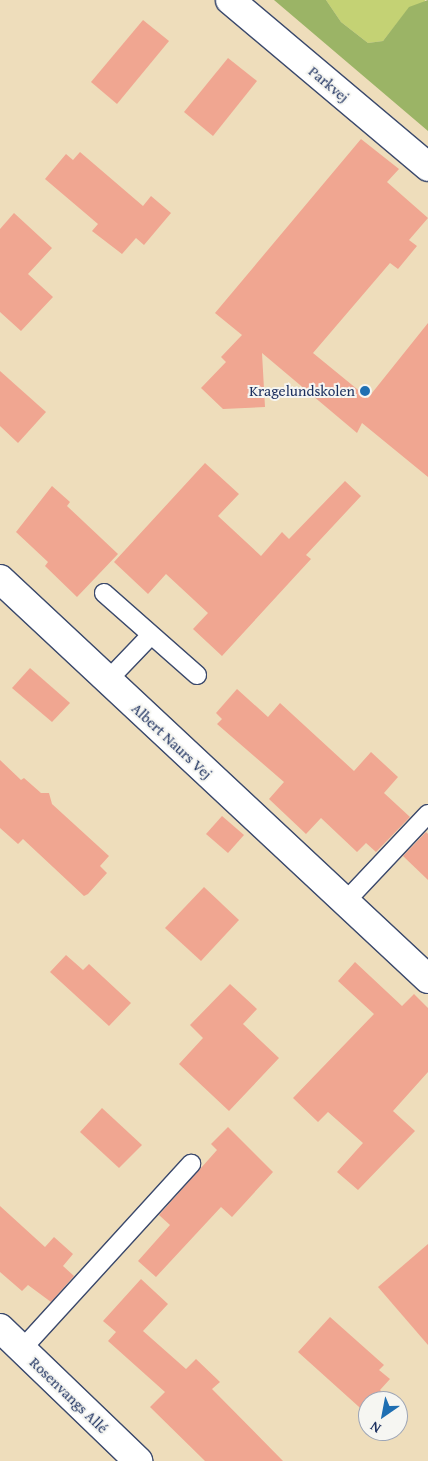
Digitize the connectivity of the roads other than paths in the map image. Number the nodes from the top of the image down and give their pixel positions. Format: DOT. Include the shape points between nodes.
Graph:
graph roads {
  1 [pos="230,0"];
  2 [pos="428,167"];
  3 [pos="0,579"];
  4 [pos="104,593"];
  5 [pos="150,636"];
  6 [pos="197,675"];
  7 [pos="108,681"];
  8 [pos="428,814"];
  9 [pos="345,902"];
  10 [pos="428,980"];
  11 [pos="190,1164"];
  12 [pos="0,1328"];
  13 [pos="22,1349"];
  14 [pos="138,1461"];
  1 -- 2 [label="street, Parkvej"];
  3 -- 7 [label="street, Albert Naurs Vej"];
  4 -- 5 [label="lane"];
  5 -- 6 [label="lane"];
  5 -- 7 [label="lane"];
  7 -- 9 [label="street, Albert Naurs Vej"];
  8 -- 9 [label="lane"];
  9 -- 10 [label="street, Albert Naurs Vej"];
  11 -- 13 [label="lane"];
  12 -- 13 [label="street, Rosenvangs Allé"];
  13 -- 14 [label="street, Rosenvangs Allé"];
}
